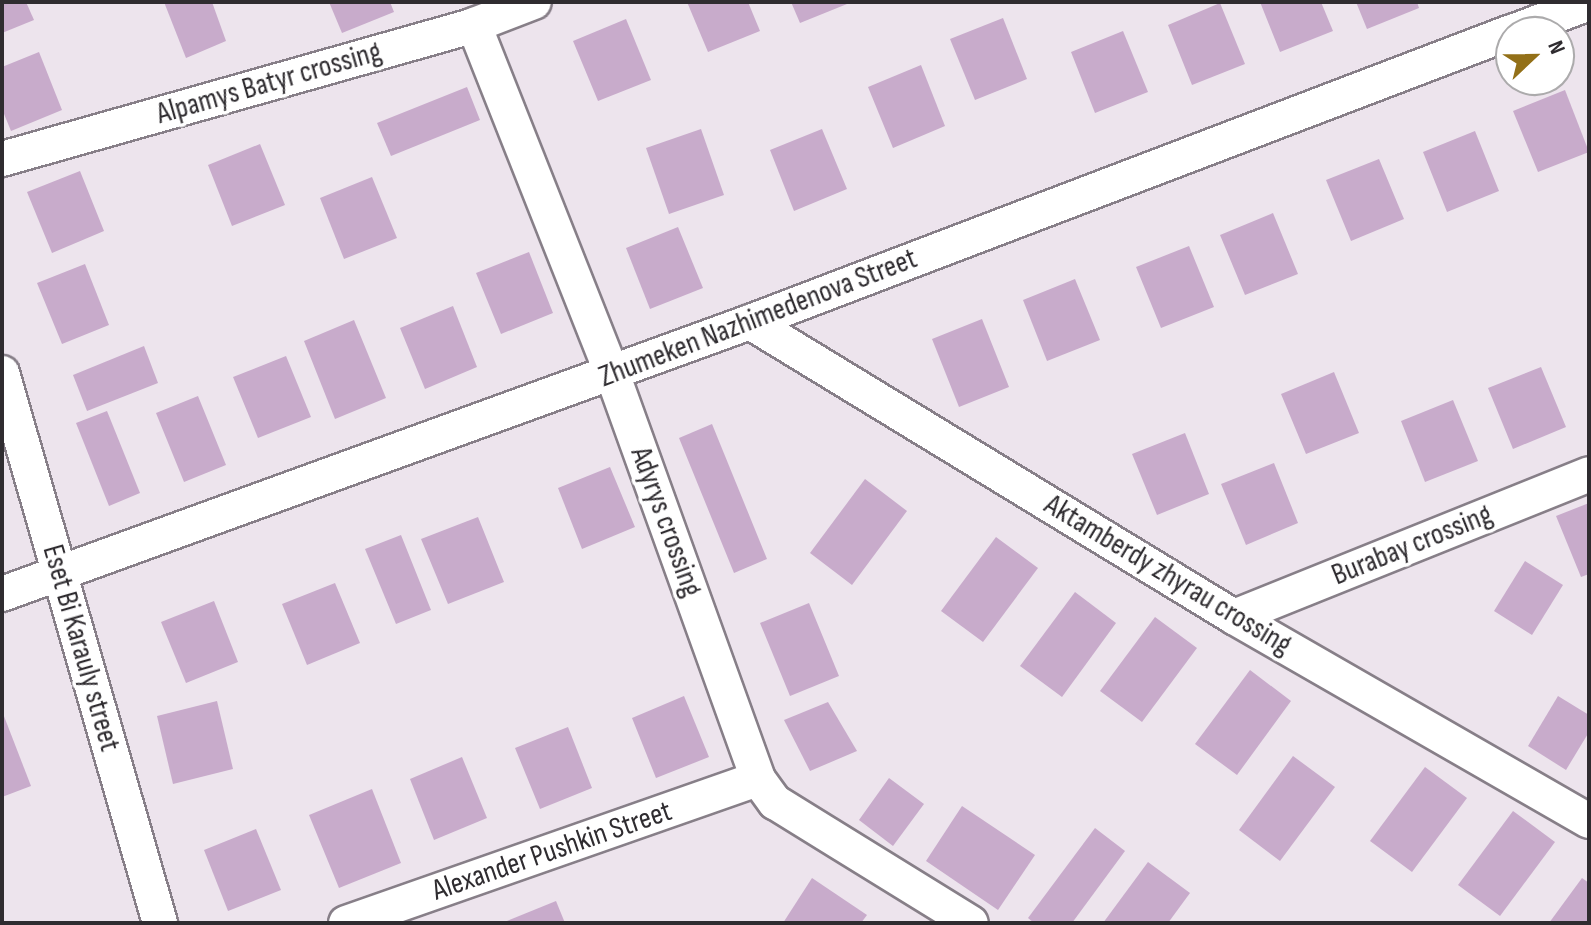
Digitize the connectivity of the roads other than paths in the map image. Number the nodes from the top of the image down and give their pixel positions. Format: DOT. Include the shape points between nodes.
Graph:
graph roads {
  1 [pos="534,2"];
  2 [pos="1589,3"];
  3 [pos="1554,16"];
  4 [pos="474,25"];
  5 [pos="1495,38"];
  6 [pos="2,159"];
  7 [pos="750,322"];
  8 [pos="2,373"];
  9 [pos="612,373"];
  10 [pos="1589,474"];
  11 [pos="59,571"];
  12 [pos="2,594"];
  13 [pos="1234,617"];
  14 [pos="758,779"];
  15 [pos="1589,821"];
  16 [pos="160,923"];
  17 [pos="346,923"];
  18 [pos="971,923"];
  1 -- 4 [label="street, Alpamys Batyr crossing"];
  2 -- 3 [label="street, Zhumeken Nazhimedenova Street"];
  4 -- 6 [label="street, Alpamys Batyr crossing"];
  4 -- 9 [label="street, Adyrys crossing"];
  5 -- 7 [label="street, Zhumeken Nazhimedenova Street"];
  7 -- 9 [label="street, Zhumeken Nazhimedenova Street"];
  7 -- 13 [label="street, Aktamberdy zhyrau crossing"];
  8 -- 11 [label="street, Eset Bi Karauly street"];
  9 -- 11 [label="street, Zhumeken Nazhimedenova Street"];
  9 -- 14 [label="street, Adyrys crossing"];
  10 -- 13 [label="street, Burabay crossing"];
  11 -- 12 [label="street, Zhumeken Nazhimedenova Street"];
  11 -- 16 [label="street, Eset Bi Karauly street"];
  13 -- 15 [label="street, Aktamberdy zhyrau crossing"];
  14 -- 17 [label="street, Alexander Pushkin Street"];
  14 -- 18 [label="street, Adyrys crossing" via="775,802"];
}
